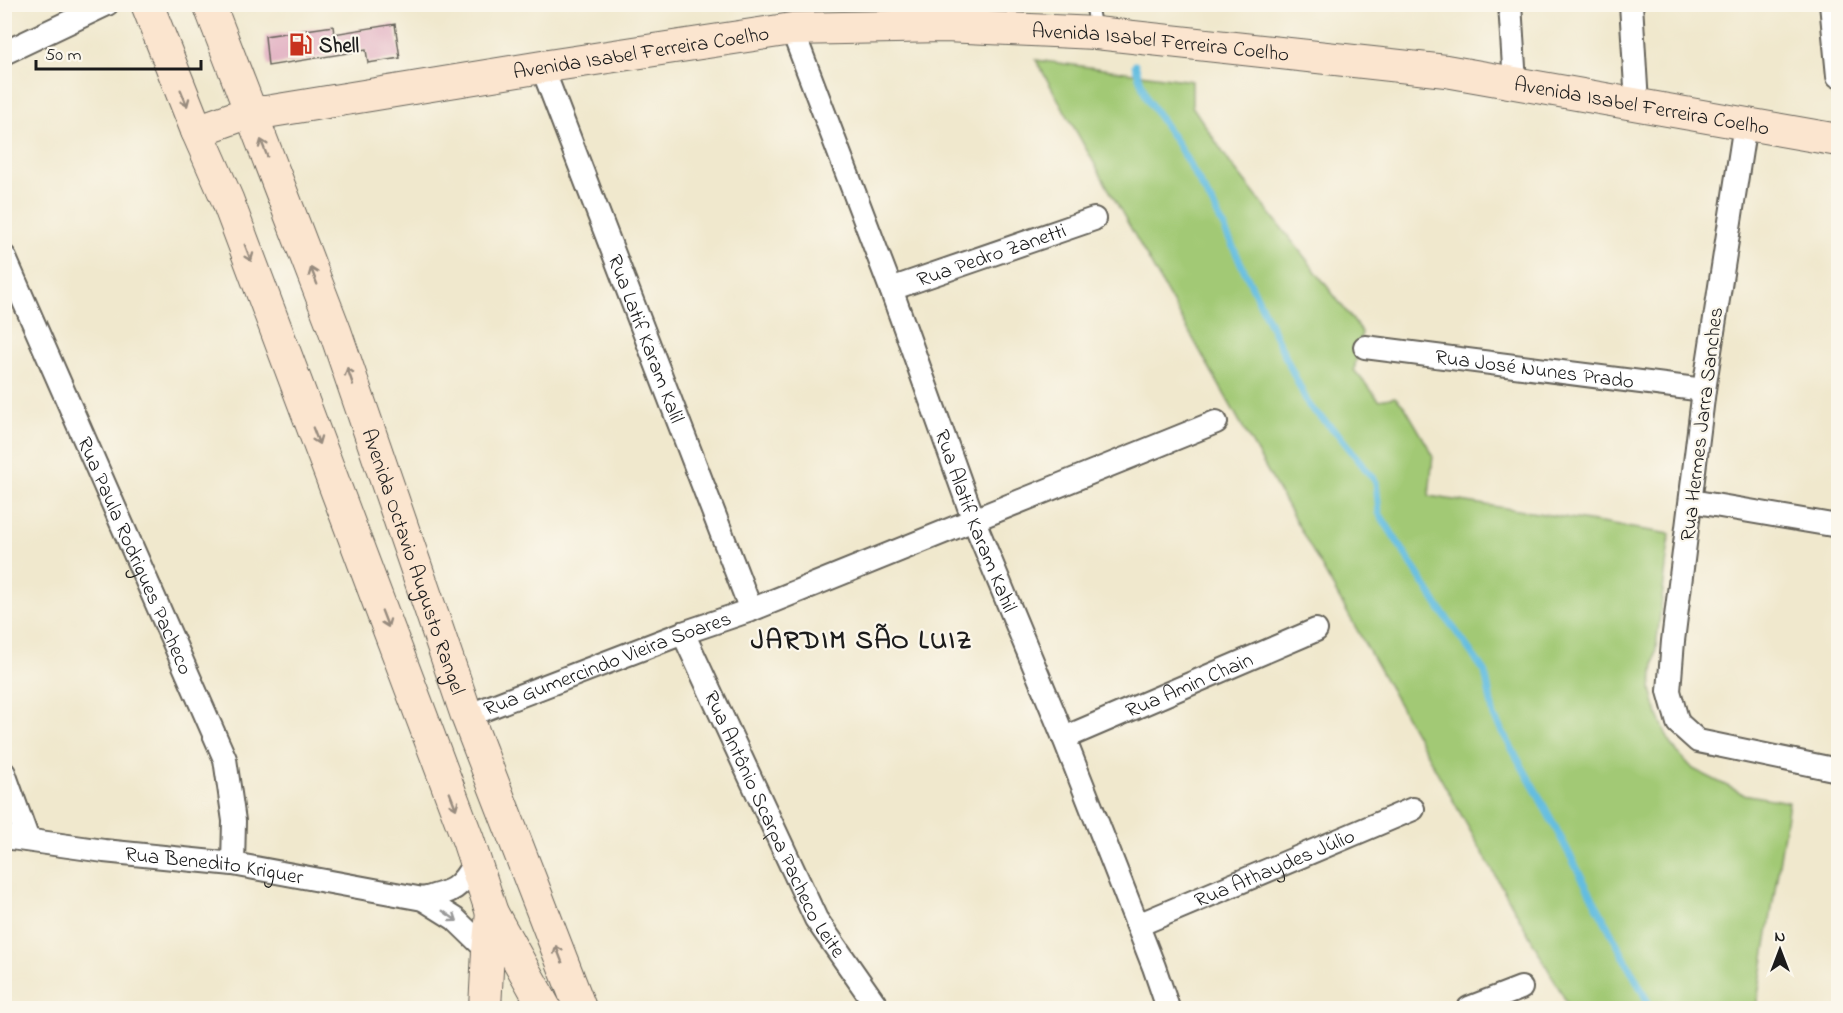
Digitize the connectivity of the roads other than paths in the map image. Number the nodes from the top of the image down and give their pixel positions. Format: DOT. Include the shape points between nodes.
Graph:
graph roads {
  1 [pos="107,4"];
  2 [pos="147,4"];
  3 [pos="209,4"];
  4 [pos="1509,4"];
  5 [pos="1631,4"];
  6 [pos="1831,4"];
  7 [pos="1094,19"];
  8 [pos="792,29"];
  9 [pos="4,53"];
  10 [pos="542,67"];
  11 [pos="1839,76"];
  12 [pos="1515,83"];
  13 [pos="1636,104"];
  14 [pos="250,112"];
  15 [pos="1745,124"];
  16 [pos="197,131"];
  17 [pos="1839,140"];
  18 [pos="1094,219"];
  19 [pos="4,256"];
  20 [pos="891,289"];
  21 [pos="1365,347"];
  22 [pos="1704,390"];
  23 [pos="1216,422"];
  24 [pos="1691,501"];
  25 [pos="974,521"];
  26 [pos="1839,526"];
  27 [pos="751,610"];
  28 [pos="1316,630"];
  29 [pos="683,633"];
  30 [pos="467,716"];
  31 [pos="1064,738"];
  32 [pos="1839,770"];
  33 [pos="4,773"];
  34 [pos="1413,809"];
  35 [pos="4,837"];
  36 [pos="28,840"];
  37 [pos="475,862"];
  38 [pos="233,864"];
  39 [pos="423,899"];
  40 [pos="492,913"];
  41 [pos="1138,925"];
  42 [pos="488,951"];
  43 [pos="1521,988"];
  44 [pos="540,997"];
  45 [pos="486,1008"];
  46 [pos="495,1008"];
  47 [pos="566,1008"];
  48 [pos="580,1008"];
  49 [pos="878,1008"];
  50 [pos="1168,1008"];
  51 [pos="1469,1008"];
  1 -- 9 [label="street"];
  2 -- 16 [label="main road, one-way"];
  3 -- 14 [label="main road, Avenida Octavio Augusto Rangel"];
  4 -- 12 [label="street"];
  5 -- 13 [label="street"];
  6 -- 11 [label="street"];
  7 -- 8 [label="main road, Avenida Isabel Ferreira Coelho"];
  7 -- 12 [label="main road, Avenida Isabel Ferreira Coelho"];
  8 -- 10 [label="main road, Avenida Isabel Ferreira Coelho"];
  8 -- 20 [label="street, Rua Alatif Karam Kahil"];
  10 -- 14 [label="main road, Avenida Isabel Ferreira Coelho"];
  10 -- 27 [label="street, Rua Latif Karam Kalil"];
  12 -- 13 [label="main road, Avenida Isabel Ferreira Coelho"];
  13 -- 15 [label="main road, Avenida Isabel Ferreira Coelho"];
  14 -- 16 [label="main road, Avenida Isabel Ferreira Coelho"];
  30 -- 14 [label="main road, Avenida Octavio Augusto Rangel, one-way" via="335,331"];
  15 -- 17 [label="main road, Avenida Isabel Ferreira Coelho"];
  15 -- 22 [label="street, Rua Hermes Jarra Sanches"];
  16 -- 37 [label="main road, one-way" via="231,209"];
  18 -- 20 [label="street, Rua Pedro Zanetti"];
  19 -- 38 [label="street, Rua Paula Rodrigues Pacheco" via="225,759 234,821"];
  20 -- 25 [label="street, Rua Alatif Karam Kahil"];
  21 -- 22 [label="street, Rua José Nunes Prado"];
  22 -- 24 [label="street, Rua Hermes Jarra Sanches"];
  23 -- 25 [label="street, Rua Gumercindo Vieira Soares"];
  24 -- 26 [label="street"];
  24 -- 32 [label="street, Rua Hermes Jarra Sanches" via="1669,691 1678,723 1698,741"];
  25 -- 27 [label="street, Rua Gumercindo Vieira Soares"];
  25 -- 31 [label="street, Rua Alatif Karam Kahil"];
  27 -- 29 [label="street, Rua Gumercindo Vieira Soares"];
  28 -- 31 [label="street, Rua Amin Chain"];
  29 -- 30 [label="street, Rua Gumercindo Vieira Soares"];
  29 -- 49 [label="street, Rua Antônio Scarpa Pacheco Leite" via="816,919"];
  48 -- 30 [label="main road, Avenida Octavio Augusto Rangel, one-way"];
  31 -- 41 [label="street, Rua Alatif Karam Kahil"];
  33 -- 36 [label="street"];
  34 -- 41 [label="street, Rua Athaydes Júlio"];
  35 -- 36 [label="street, Rua Benedito Kriguer"];
  36 -- 38 [label="street, Rua Benedito Kriguer"];
  37 -- 39 [label="street, Rua Benedito Kriguer" via="464,881 450,892"];
  37 -- 40 [label="main road"];
  38 -- 39 [label="street, Rua Benedito Kriguer"];
  39 -- 42 [label="street, Rua Benedito Kriguer, one-way" via="455,919"];
  40 -- 42 [label="main road"];
  40 -- 44 [label="main road"];
  41 -- 50 [label="street, Rua Alatif Karam Kahil"];
  42 -- 45 [label="main road"];
  43 -- 51 [label="street"];
  44 -- 46 [label="main road" via="524,985"];
  44 -- 47 [label="main road" via="549,991"];
}
